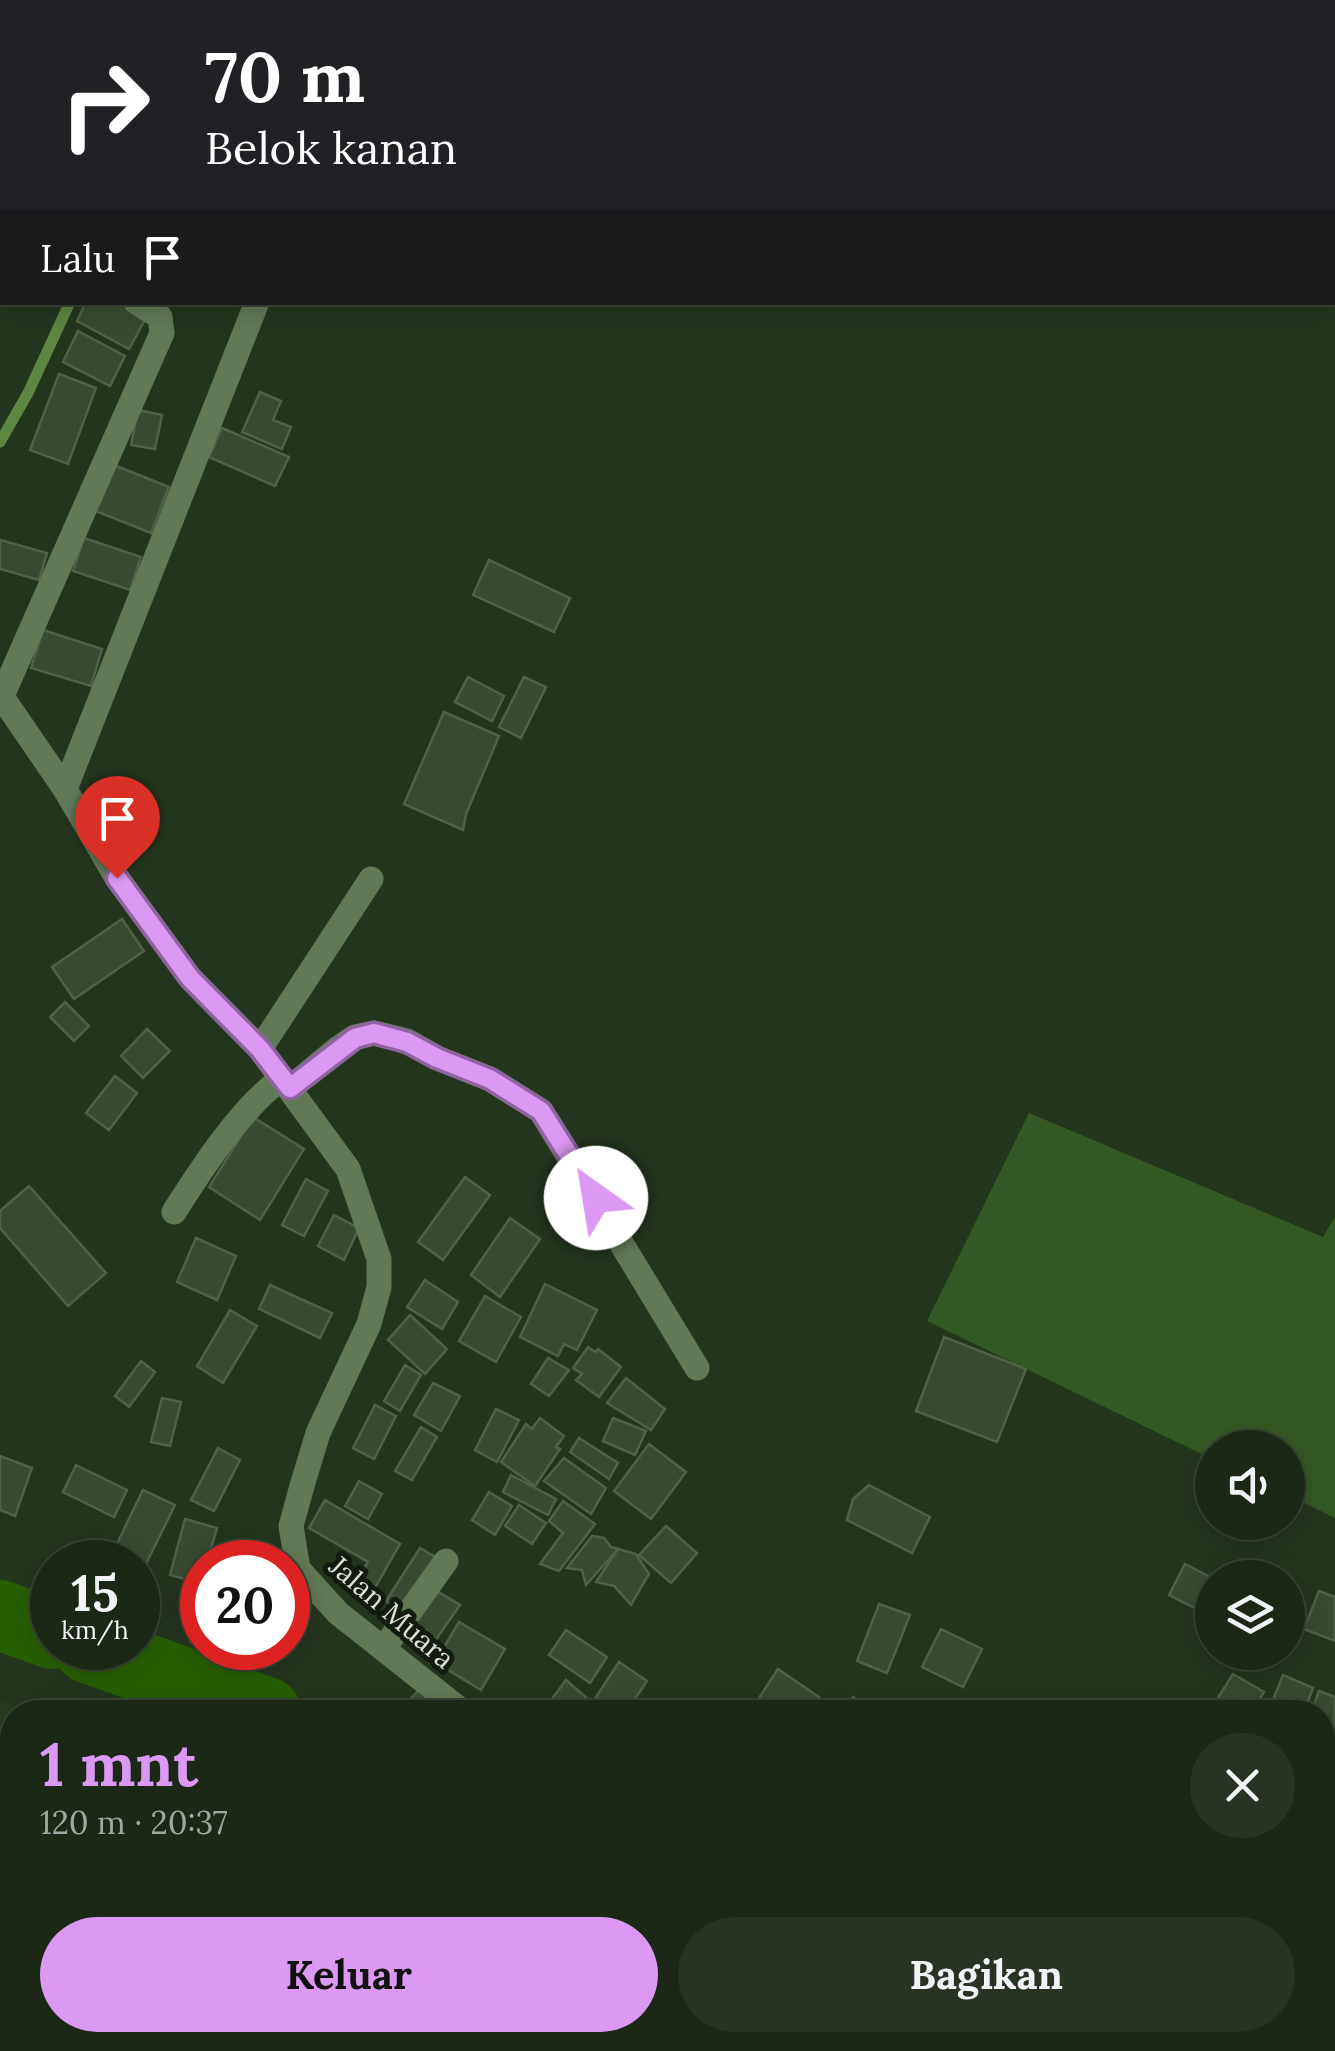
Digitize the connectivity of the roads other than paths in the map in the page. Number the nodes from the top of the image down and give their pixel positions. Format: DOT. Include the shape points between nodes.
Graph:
graph roads {
  1 [pos="141,305"];
  2 [pos="256,305"];
  3 [pos="1,695"];
  4 [pos="64,789"];
  5 [pos="371,880"];
  6 [pos="260,1049"];
  7 [pos="286,1083"];
  8 [pos="174,1212"];
  9 [pos="697,1368"];
  10 [pos="446,1561"];
  11 [pos="384,1648"];
  12 [pos="448,1700"];
  1 -- 3 [label="street" via="160,317 162,333"];
  2 -- 4 [label="street"];
  3 -- 4 [label="street, Jalan Muara"];
  4 -- 6 [label="street, Jalan Muara" via="117,878 190,978"];
  5 -- 6 [label="street"];
  6 -- 7 [label="street, Jalan Muara"];
  7 -- 8 [label="street" via="266,1090"];
  7 -- 9 [label="street" via="346,1043 374,1033 490,1079 541,1111"];
  7 -- 11 [label="street, Jalan Muara" via="348,1168 379,1259 369,1324 318,1432 292,1526 298,1569"];
  10 -- 11 [label="street"];
  11 -- 12 [label="street, Jalan Muara"];
}
